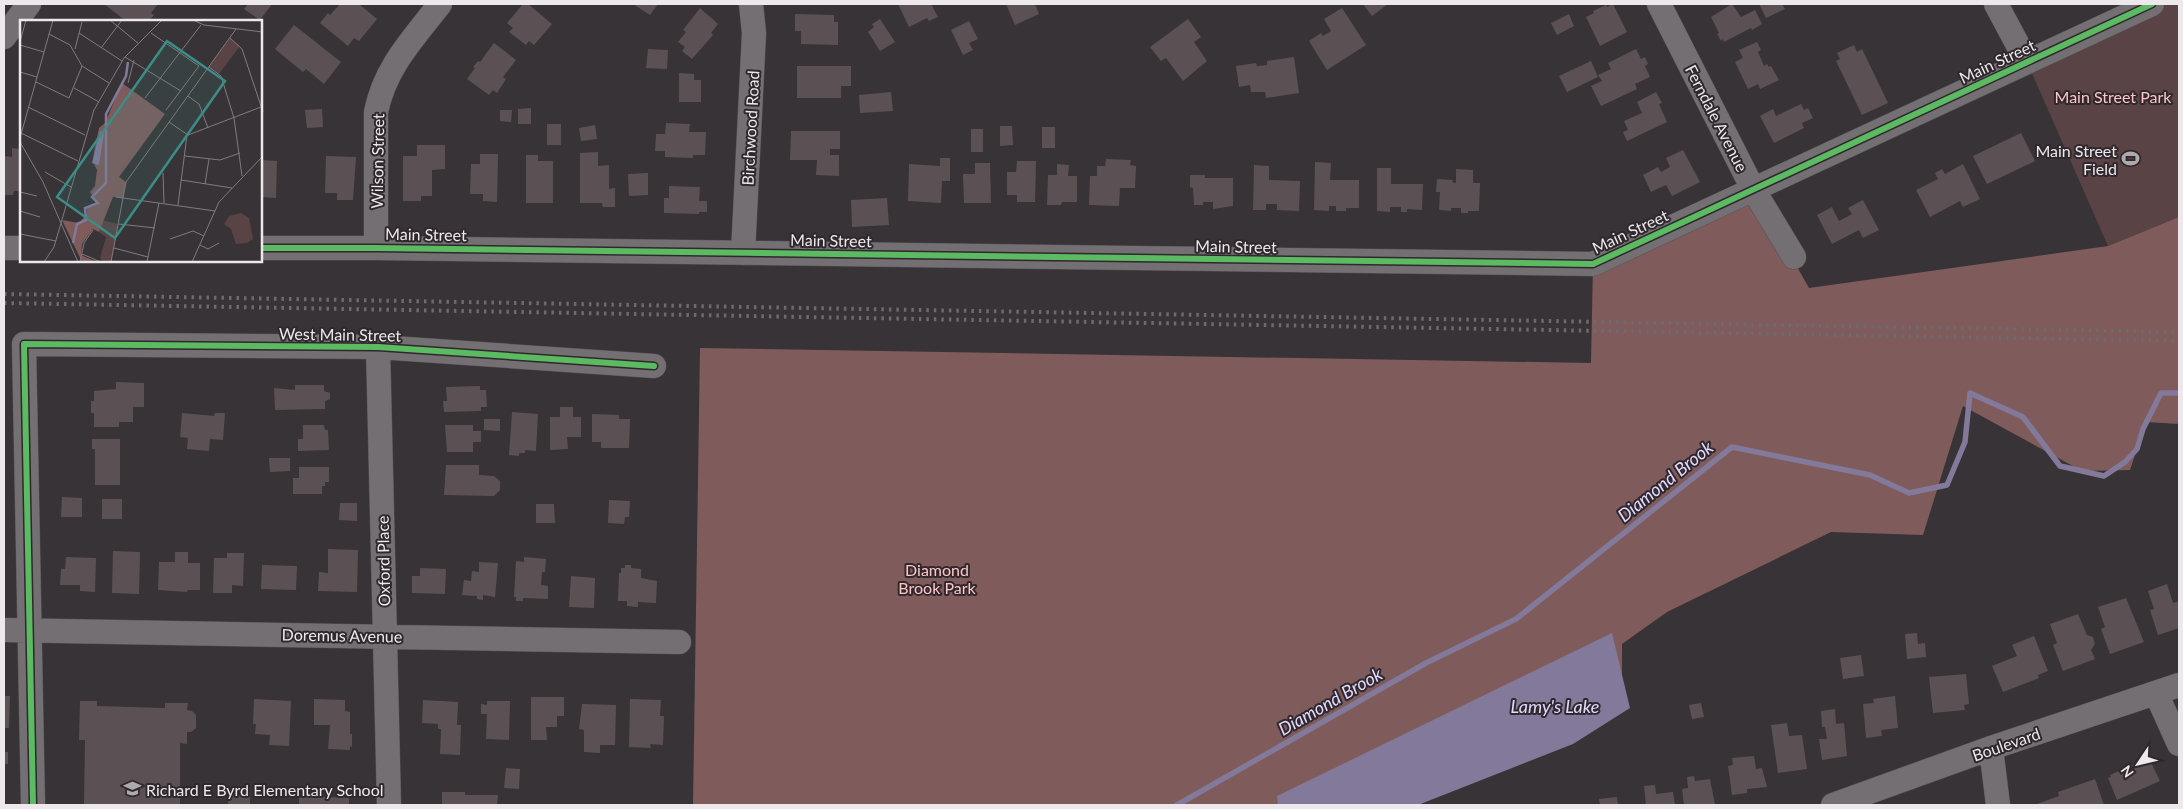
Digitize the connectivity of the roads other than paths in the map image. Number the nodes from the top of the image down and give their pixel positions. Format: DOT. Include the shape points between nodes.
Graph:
graph roads {
  1 [pos="29,4"];
  2 [pos="440,4"];
  3 [pos="751,4"];
  4 [pos="1659,4"];
  5 [pos="1996,4"];
  6 [pos="2152,4"];
  7 [pos="4,37"];
  8 [pos="2027,62"];
  9 [pos="1753,189"];
  10 [pos="4,248"];
  11 [pos="20,248"];
  12 [pos="262,248"];
  13 [pos="376,248"];
  14 [pos="743,253"];
  15 [pos="1794,256"];
  16 [pos="378,347"];
  17 [pos="654,366"];
  18 [pos="4,630"];
  19 [pos="30,630"];
  20 [pos="385,636"];
  21 [pos="679,642"];
  22 [pos="2179,685"];
  23 [pos="2156,693"];
  24 [pos="2179,744"];
  25 [pos="1991,748"];
  26 [pos="33,805"];
  27 [pos="389,805"];
  28 [pos="1833,805"];
  29 [pos="1998,805"];
  1 -- 7 [label="street"];
  2 -- 13 [label="street, Wilson Street" via="389,71 380,90 376,112"];
  3 -- 14 [label="street, Birchwood Road" via="754,33"];
  4 -- 9 [label="street, Ferndale Avenue"];
  5 -- 8 [label="street"];
  6 -- 8 [label="street, Main Street"];
  8 -- 9 [label="street, Main Street"];
  9 -- 14 [label="street, Main Street" via="1593,264"];
  9 -- 15 [label="street, Ferndale Avenue"];
  10 -- 11 [label="street"];
  12 -- 13 [label="street, Main Street"];
  13 -- 14 [label="street, Main Street"];
  16 -- 17 [label="street, West Main Street"];
  16 -- 19 [label="street, West Main Street" via="24,344"];
  16 -- 20 [label="street, Oxford Place"];
  18 -- 19 [label="street, Doremus Avenue"];
  19 -- 20 [label="street, Doremus Avenue"];
  19 -- 26 [label="street"];
  20 -- 21 [label="street, Doremus Avenue"];
  20 -- 27 [label="street, Oxford Place"];
  22 -- 23 [label="street, Boulevard"];
  23 -- 24 [label="street"];
  23 -- 25 [label="street, Boulevard"];
  25 -- 28 [label="street, Boulevard"];
  25 -- 29 [label="street"];
}
